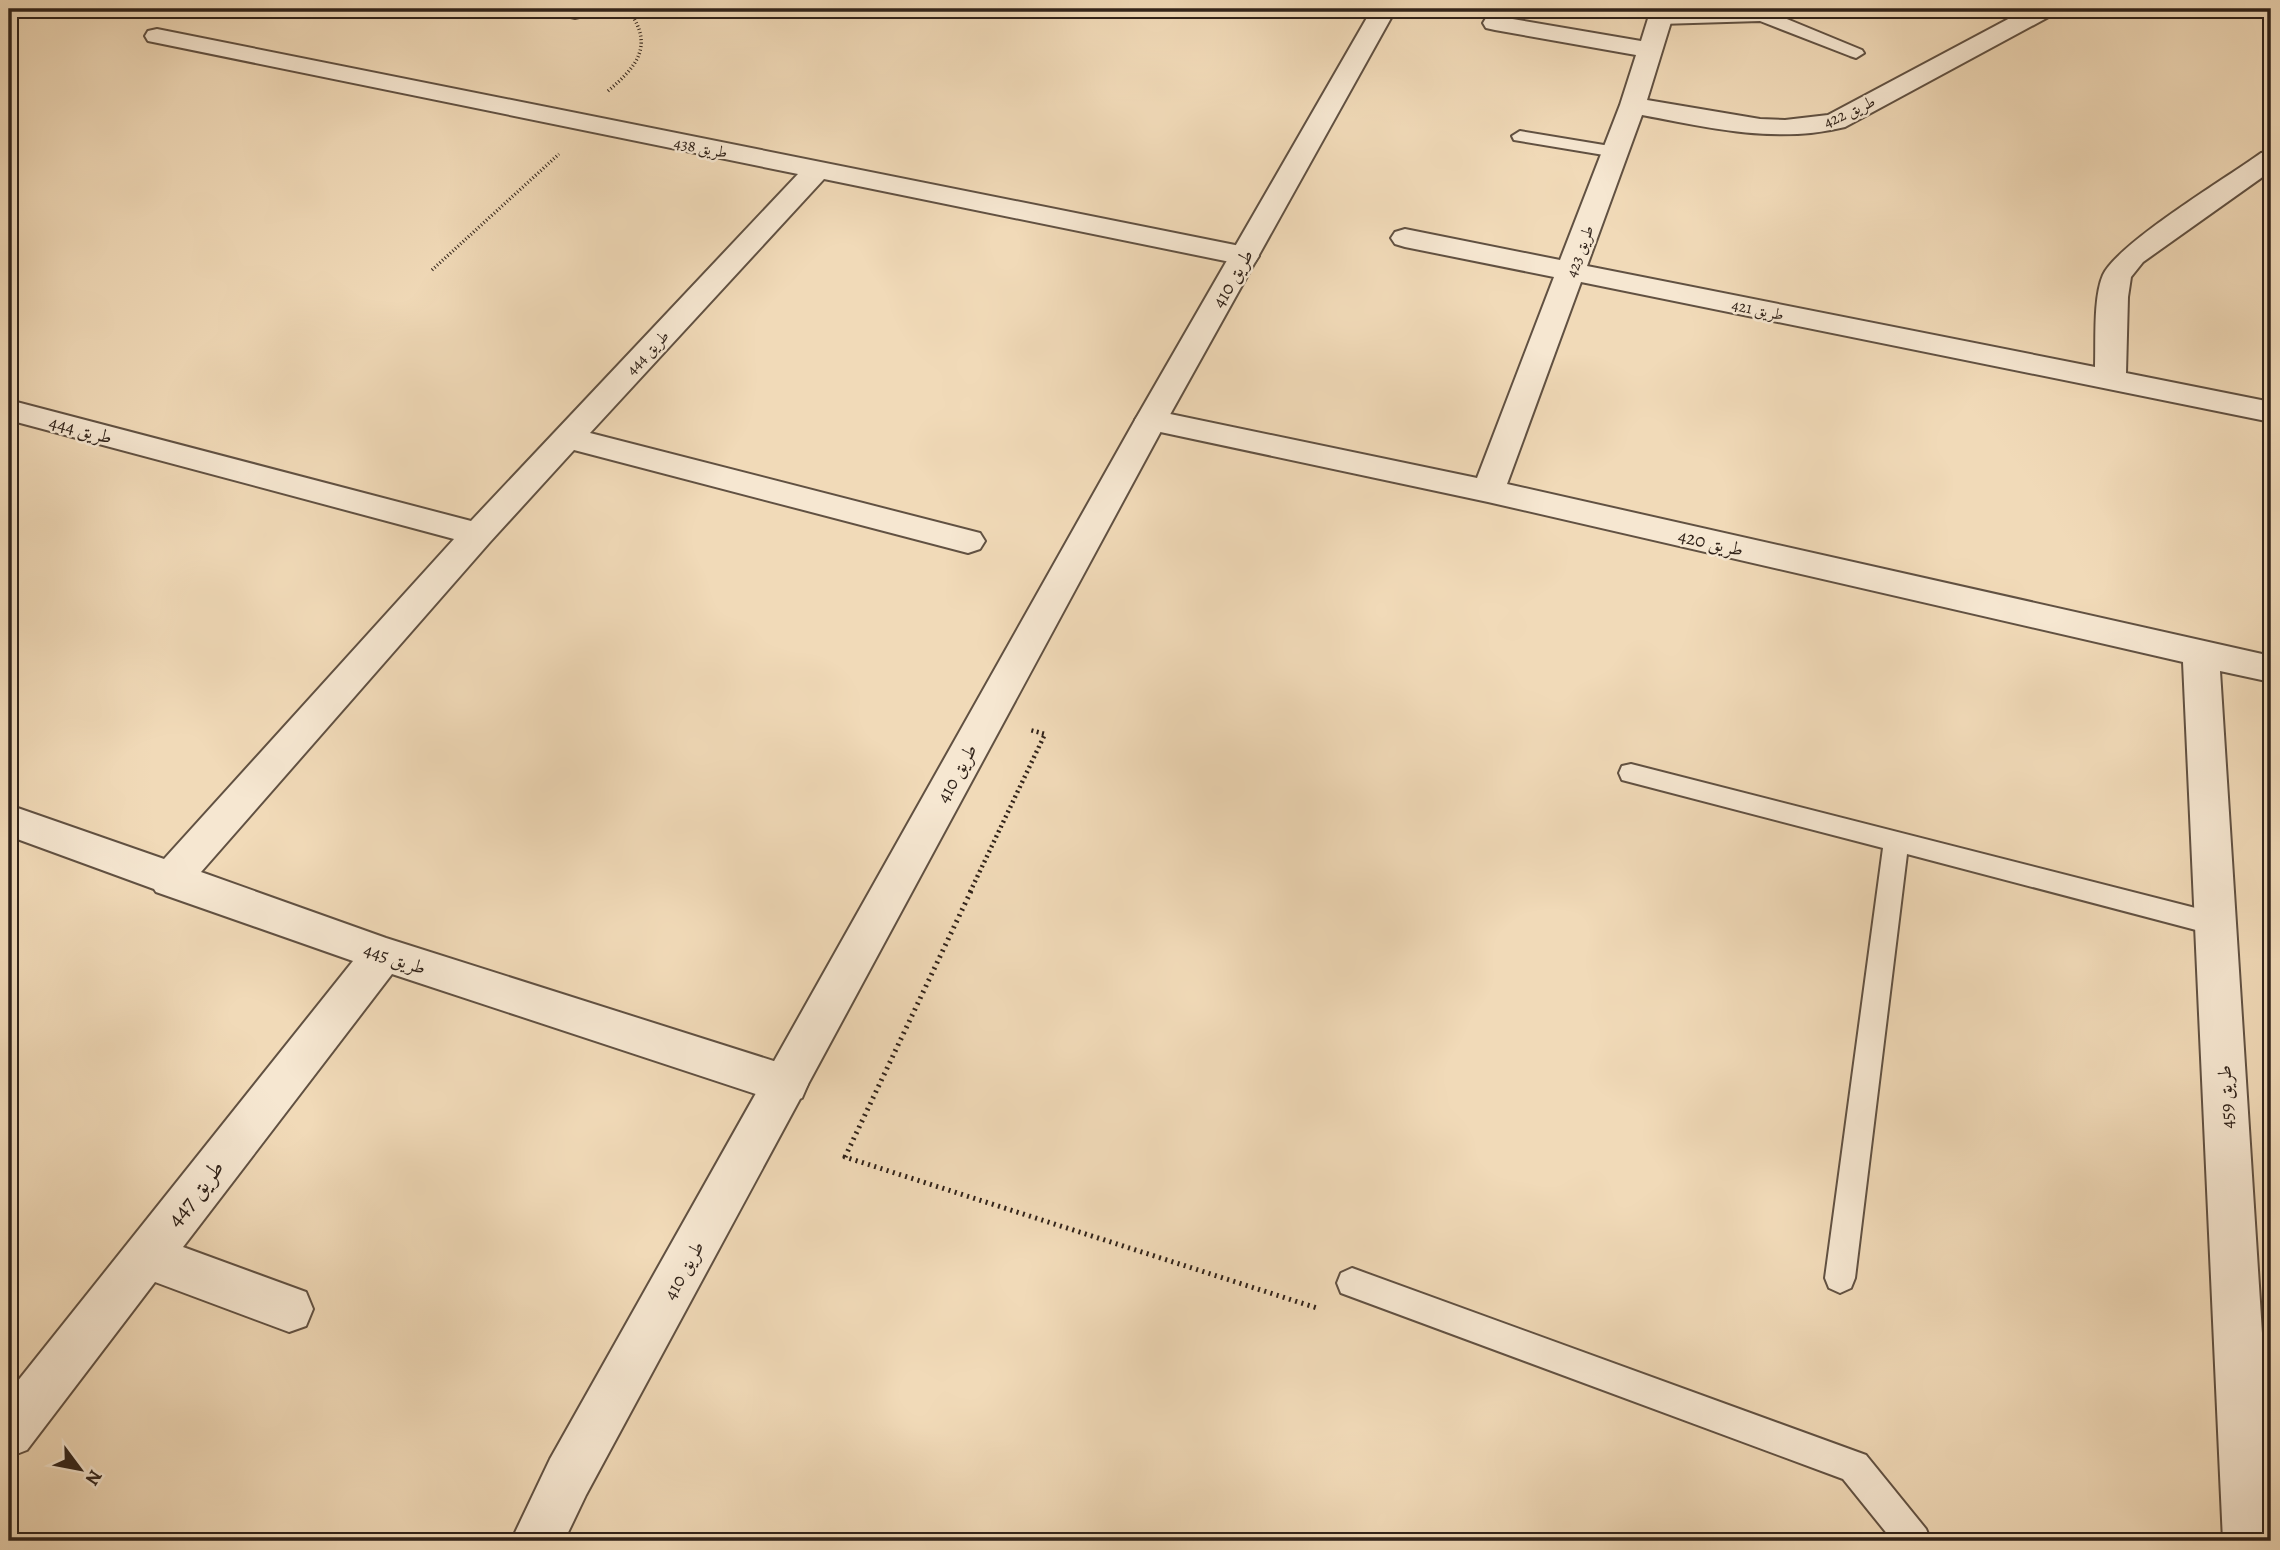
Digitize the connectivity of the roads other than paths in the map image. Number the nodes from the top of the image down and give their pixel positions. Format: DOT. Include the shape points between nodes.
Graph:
graph roads {
  1 [pos="554,9"];
  2 [pos="595,9"];
  3 [pos="1384,9"];
  4 [pos="2045,9"];
  5 [pos="1661,14"];
  6 [pos="1495,23"];
  7 [pos="157,36"];
  8 [pos="1650,50"];
  9 [pos="1856,53"];
  10 [pos="1633,106"];
  11 [pos="1520,136"];
  12 [pos="1616,152"];
  13 [pos="2271,159"];
  14 [pos="817,170"];
  15 [pos="1405,238"];
  16 [pos="1245,256"];
  17 [pos="1572,271"];
  18 [pos="2110,381"];
  19 [pos="9,410"];
  20 [pos="2271,412"];
  21 [pos="1151,420"];
  22 [pos="567,438"];
  23 [pos="1488,491"];
  24 [pos="478,534"];
  25 [pos="968,541"];
  26 [pos="2201,653"];
  27 [pos="2271,669"];
  28 [pos="1631,773"];
  29 [pos="9,820"];
  30 [pos="1896,842"];
  31 [pos="170,880"];
  32 [pos="2215,924"];
  33 [pos="383,954"];
  34 [pos="786,1083"];
  35 [pos="145,1256"];
  36 [pos="1840,1278"];
  37 [pos="1352,1283"];
  38 [pos="289,1309"];
  39 [pos="9,1432"];
  40 [pos="537,1541"];
  41 [pos="1914,1541"];
  42 [pos="2249,1541"];
  1 -- 2 [label="lane" via="575,13"];
  3 -- 16 [label="street, طريق 410"];
  4 -- 10 [label="street, طريق 422" via="1836,121 1807,128 1756,127"];
  5 -- 8 [label="street, طريق 423"];
  5 -- 9 [label="lane" via="1760,16"];
  6 -- 8 [label="street"];
  7 -- 14 [label="street, طريق 438"];
  8 -- 10 [label="street, طريق 423"];
  10 -- 12 [label="street, طريق 423"];
  11 -- 12 [label="lane"];
  12 -- 17 [label="street, طريق 423"];
  13 -- 18 [label="street" via="2133,256 2117,275"];
  14 -- 16 [label="street, طريق 438"];
  14 -- 22 [label="street, طريق 444"];
  15 -- 17 [label="street, طريق 421"];
  16 -- 21 [label="street, طريق 410"];
  17 -- 18 [label="street, طريق 421"];
  17 -- 23 [label="street, طريق 423"];
  18 -- 20 [label="street, طريق 421"];
  19 -- 24 [label="street, طريق 444"];
  21 -- 23 [label="street, طريق 420"];
  21 -- 34 [label="street, طريق 410"];
  22 -- 24 [label="street, طريق 444"];
  22 -- 25 [label="street"];
  23 -- 26 [label="street, طريق 420"];
  24 -- 31 [label="street, طريق 444"];
  26 -- 27 [label="street, طريق 420"];
  26 -- 32 [label="street, طريق 459"];
  28 -- 30 [label="lane"];
  29 -- 31 [label="street, طريق 445"];
  30 -- 32 [label="lane"];
  30 -- 36 [label="lane"];
  31 -- 33 [label="street, طريق 445"];
  32 -- 42 [label="street, طريق 459"];
  33 -- 34 [label="street, طريق 445"];
  33 -- 35 [label="street, طريق 447"];
  34 -- 40 [label="street, طريق 410"];
  35 -- 38 [label="street"];
  35 -- 39 [label="street, طريق 447"];
  37 -- 41 [label="lane" via="1854,1468"];
}
